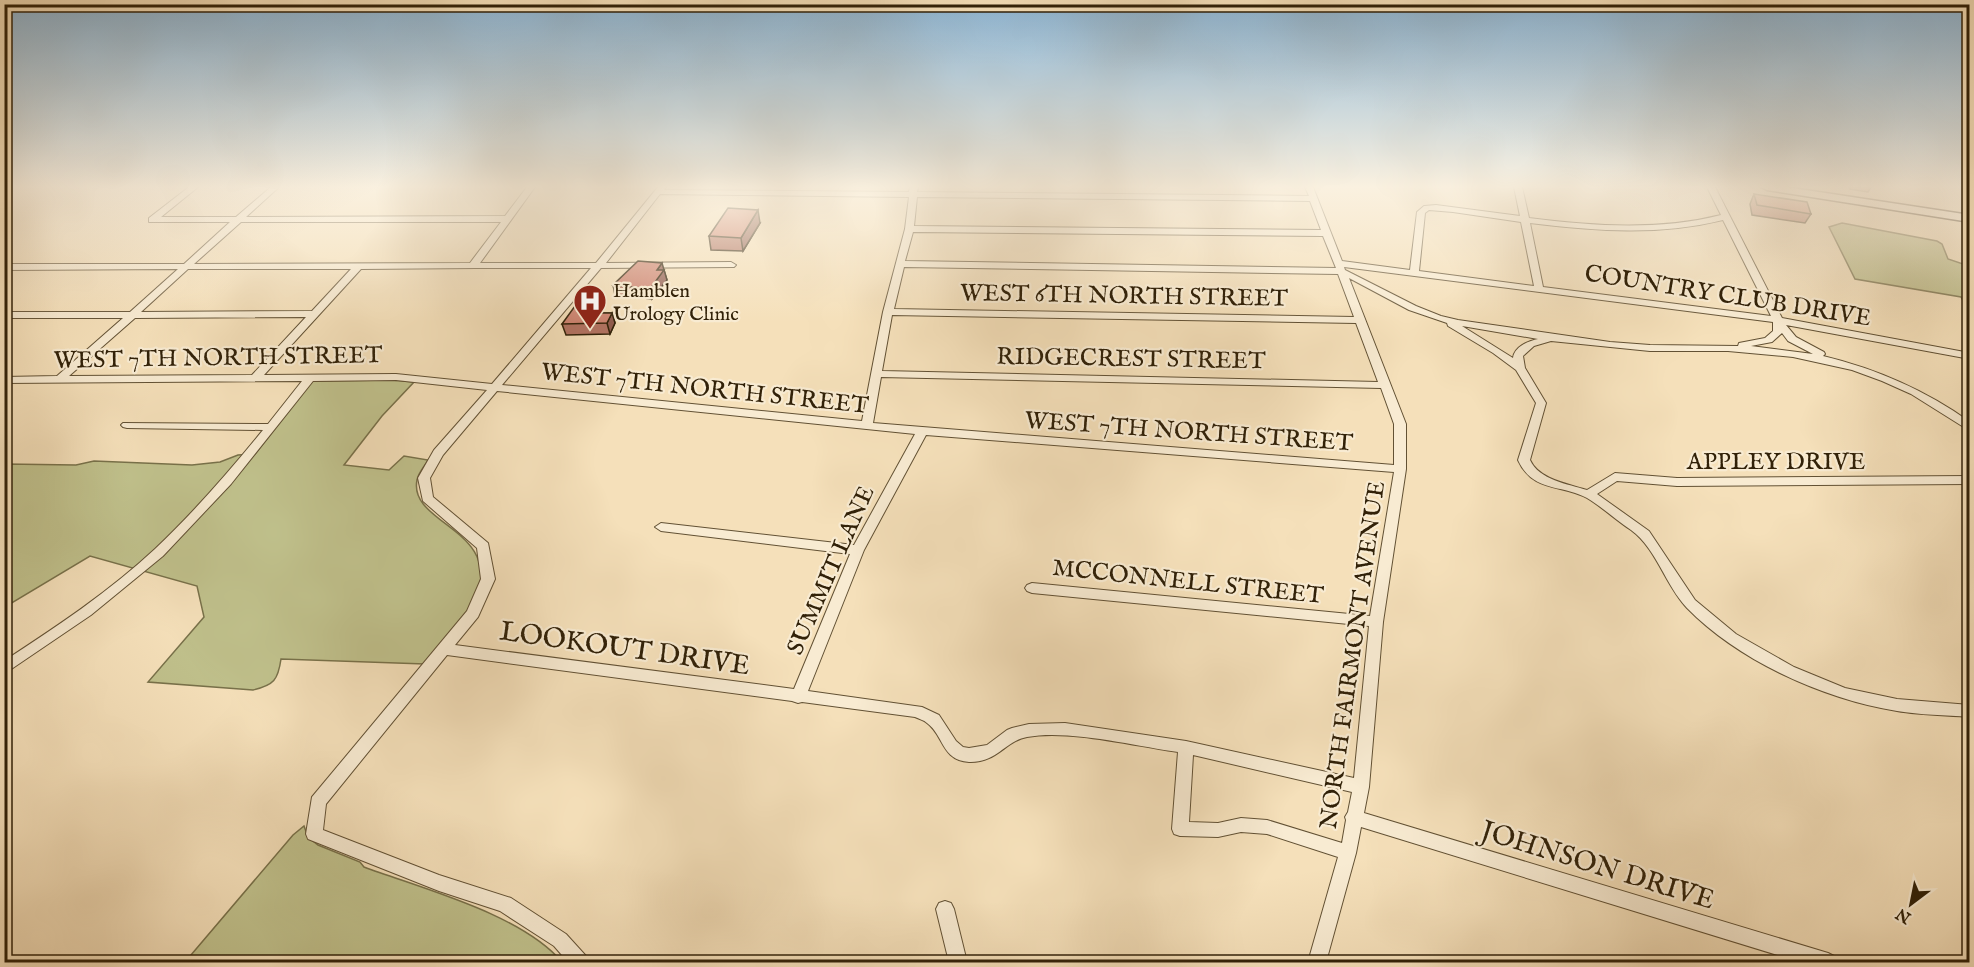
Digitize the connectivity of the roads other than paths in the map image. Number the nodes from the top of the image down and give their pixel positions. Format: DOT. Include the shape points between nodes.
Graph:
graph roads {
  1 [pos="222,232"];
  2 [pos="496,232"];
  3 [pos="626,232"];
  4 [pos="908,232"];
  5 [pos="1235,232"];
  6 [pos="1419,232"];
  7 [pos="1526,232"];
  8 [pos="1732,232"];
  9 [pos="1326,233"];
  10 [pos="474,263"];
  11 [pos="900,264"];
  12 [pos="600,265"];
  13 [pos="731,265"];
  14 [pos="184,266"];
  15 [pos="359,266"];
  16 [pos="4,267"];
  17 [pos="246,267"];
  18 [pos="1338,267"];
  19 [pos="1414,271"];
  20 [pos="1539,288"];
  21 [pos="888,312"];
  22 [pos="132,314"];
  23 [pos="313,314"];
  24 [pos="4,315"];
  25 [pos="1439,318"];
  26 [pos="1359,320"];
  27 [pos="1778,320"];
  28 [pos="1552,338"];
  29 [pos="1727,348"];
  30 [pos="1970,356"];
  31 [pos="1835,360"];
  32 [pos="1520,368"];
  33 [pos="876,374"];
  34 [pos="255,378"];
  35 [pos="310,378"];
  36 [pos="4,380"];
  37 [pos="59,380"];
  38 [pos="1386,385"];
  39 [pos="494,388"];
  40 [pos="127,425"];
  41 [pos="867,425"];
  42 [pos="272,427"];
  43 [pos="1970,428"];
  44 [pos="922,431"];
  45 [pos="1400,469"];
  46 [pos="1970,480"];
  47 [pos="1589,494"];
  48 [pos="661,527"];
  49 [pos="858,550"];
  50 [pos="1032,588"];
  51 [pos="1376,622"];
  52 [pos="445,649"];
  53 [pos="4,669"];
  54 [pos="798,696"];
  55 [pos="1970,711"];
  56 [pos="1186,747"];
  57 [pos="1360,787"];
  58 [pos="1353,817"];
  59 [pos="1348,853"];
  60 [pos="945,909"];
  61 [pos="1797,958"];
  62 [pos="580,963"];
  63 [pos="958,963"];
  64 [pos="1317,963"];
  65 [pos="1828,963"];
  1 -- 14 [label="street"];
  2 -- 10 [label="street"];
  3 -- 12 [label="street"];
  4 -- 11 [label="street"];
  5 -- 9 [label="street"];
  6 -- 19 [label="street"];
  7 -- 20 [label="street"];
  8 -- 27 [label="street"];
  9 -- 18 [label="street, NORTH FAIRMONT AVENUE"];
  10 -- 12 [label="street"];
  10 -- 15 [label="street"];
  10 -- 17 [label="street" via="260,261"];
  11 -- 18 [label="street, COUNTRY CLUB DRIVE"];
  11 -- 21 [label="street"];
  12 -- 13 [label="street"];
  12 -- 39 [label="street"];
  14 -- 16 [label="street"];
  14 -- 17 [label="street"];
  14 -- 22 [label="street"];
  15 -- 17 [label="street"];
  15 -- 23 [label="street"];
  18 -- 19 [label="street, COUNTRY CLUB DRIVE"];
  18 -- 25 [label="street" via="1393,300"];
  18 -- 26 [label="street, NORTH FAIRMONT AVENUE"];
  19 -- 20 [label="street, COUNTRY CLUB DRIVE"];
  20 -- 27 [label="street, COUNTRY CLUB DRIVE"];
  21 -- 26 [label="street, WEST 6TH NORTH STREET"];
  21 -- 33 [label="street"];
  22 -- 23 [label="street"];
  22 -- 24 [label="street"];
  22 -- 37 [label="street"];
  23 -- 34 [label="street"];
  25 -- 28 [label="street"];
  25 -- 32 [label="street"];
  26 -- 38 [label="street, NORTH FAIRMONT AVENUE"];
  27 -- 29 [label="street" via="1778,332 1768,339"];
  27 -- 30 [label="street, COUNTRY CLUB DRIVE"];
  27 -- 31 [label="street" via="1792,339"];
  28 -- 29 [label="street" via="1649,348"];
  28 -- 32 [label="street" via="1530,344 1518,355"];
  29 -- 31 [label="street"];
  31 -- 43 [label="street" via="1928,398"];
  32 -- 47 [label="street" via="1541,403 1524,460 1529,471 1555,485"];
  33 -- 38 [label="street, RIDGECREST STREET"];
  33 -- 41 [label="street"];
  34 -- 35 [label="street, WEST 7TH NORTH STREET"];
  34 -- 37 [label="street, WEST 7TH NORTH STREET"];
  35 -- 39 [label="street, WEST 7TH NORTH STREET" via="396,377"];
  35 -- 42 [label="street"];
  36 -- 37 [label="street, WEST 7TH NORTH STREET"];
  38 -- 45 [label="street, NORTH FAIRMONT AVENUE" via="1400,424"];
  39 -- 41 [label="street, WEST 7TH NORTH STREET"];
  39 -- 52 [label="street" via="438,453 424,478 427,498 483,546 488,579 473,613"];
  40 -- 42 [label="street"];
  41 -- 44 [label="street, WEST 7TH NORTH STREET"];
  42 -- 53 [label="street" via="203,507 135,574"];
  44 -- 45 [label="street, WEST 7TH NORTH STREET"];
  44 -- 49 [label="street, SUMMIT LANE"];
  45 -- 51 [label="street, NORTH FAIRMONT AVENUE"];
  46 -- 47 [label="street, APPLEY DRIVE" via="1677,482 1615,477"];
  47 -- 55 [label="street" via="1645,534 1690,603 1731,638 1789,671 1853,695 1897,705"];
  48 -- 49 [label="street"];
  49 -- 54 [label="street, SUMMIT LANE"];
  50 -- 51 [label="street, MCCONNELL STREET"];
  51 -- 57 [label="street, NORTH FAIRMONT AVENUE"];
  52 -- 54 [label="street, LOOKOUT DRIVE"];
  52 -- 62 [label="street" via="318,802 314,834 440,884 505,904 560,940"];
  54 -- 56 [label="street, LOOKOUT DRIVE" via="917,711 934,719 951,746 969,755 991,751 1012,734 1029,730 1065,729"];
  56 -- 57 [label="street, LOOKOUT DRIVE"];
  56 -- 59 [label="street" via="1180,829 1267,827"];
  57 -- 58 [label="street, NORTH FAIRMONT AVENUE"];
  58 -- 59 [label="street, NORTH FAIRMONT AVENUE"];
  58 -- 61 [label="street, JOHNSON DRIVE"];
  59 -- 64 [label="street, NORTH FAIRMONT AVENUE"];
  60 -- 63 [label="street"];
  61 -- 65 [label="street, JOHNSON DRIVE"];
}
